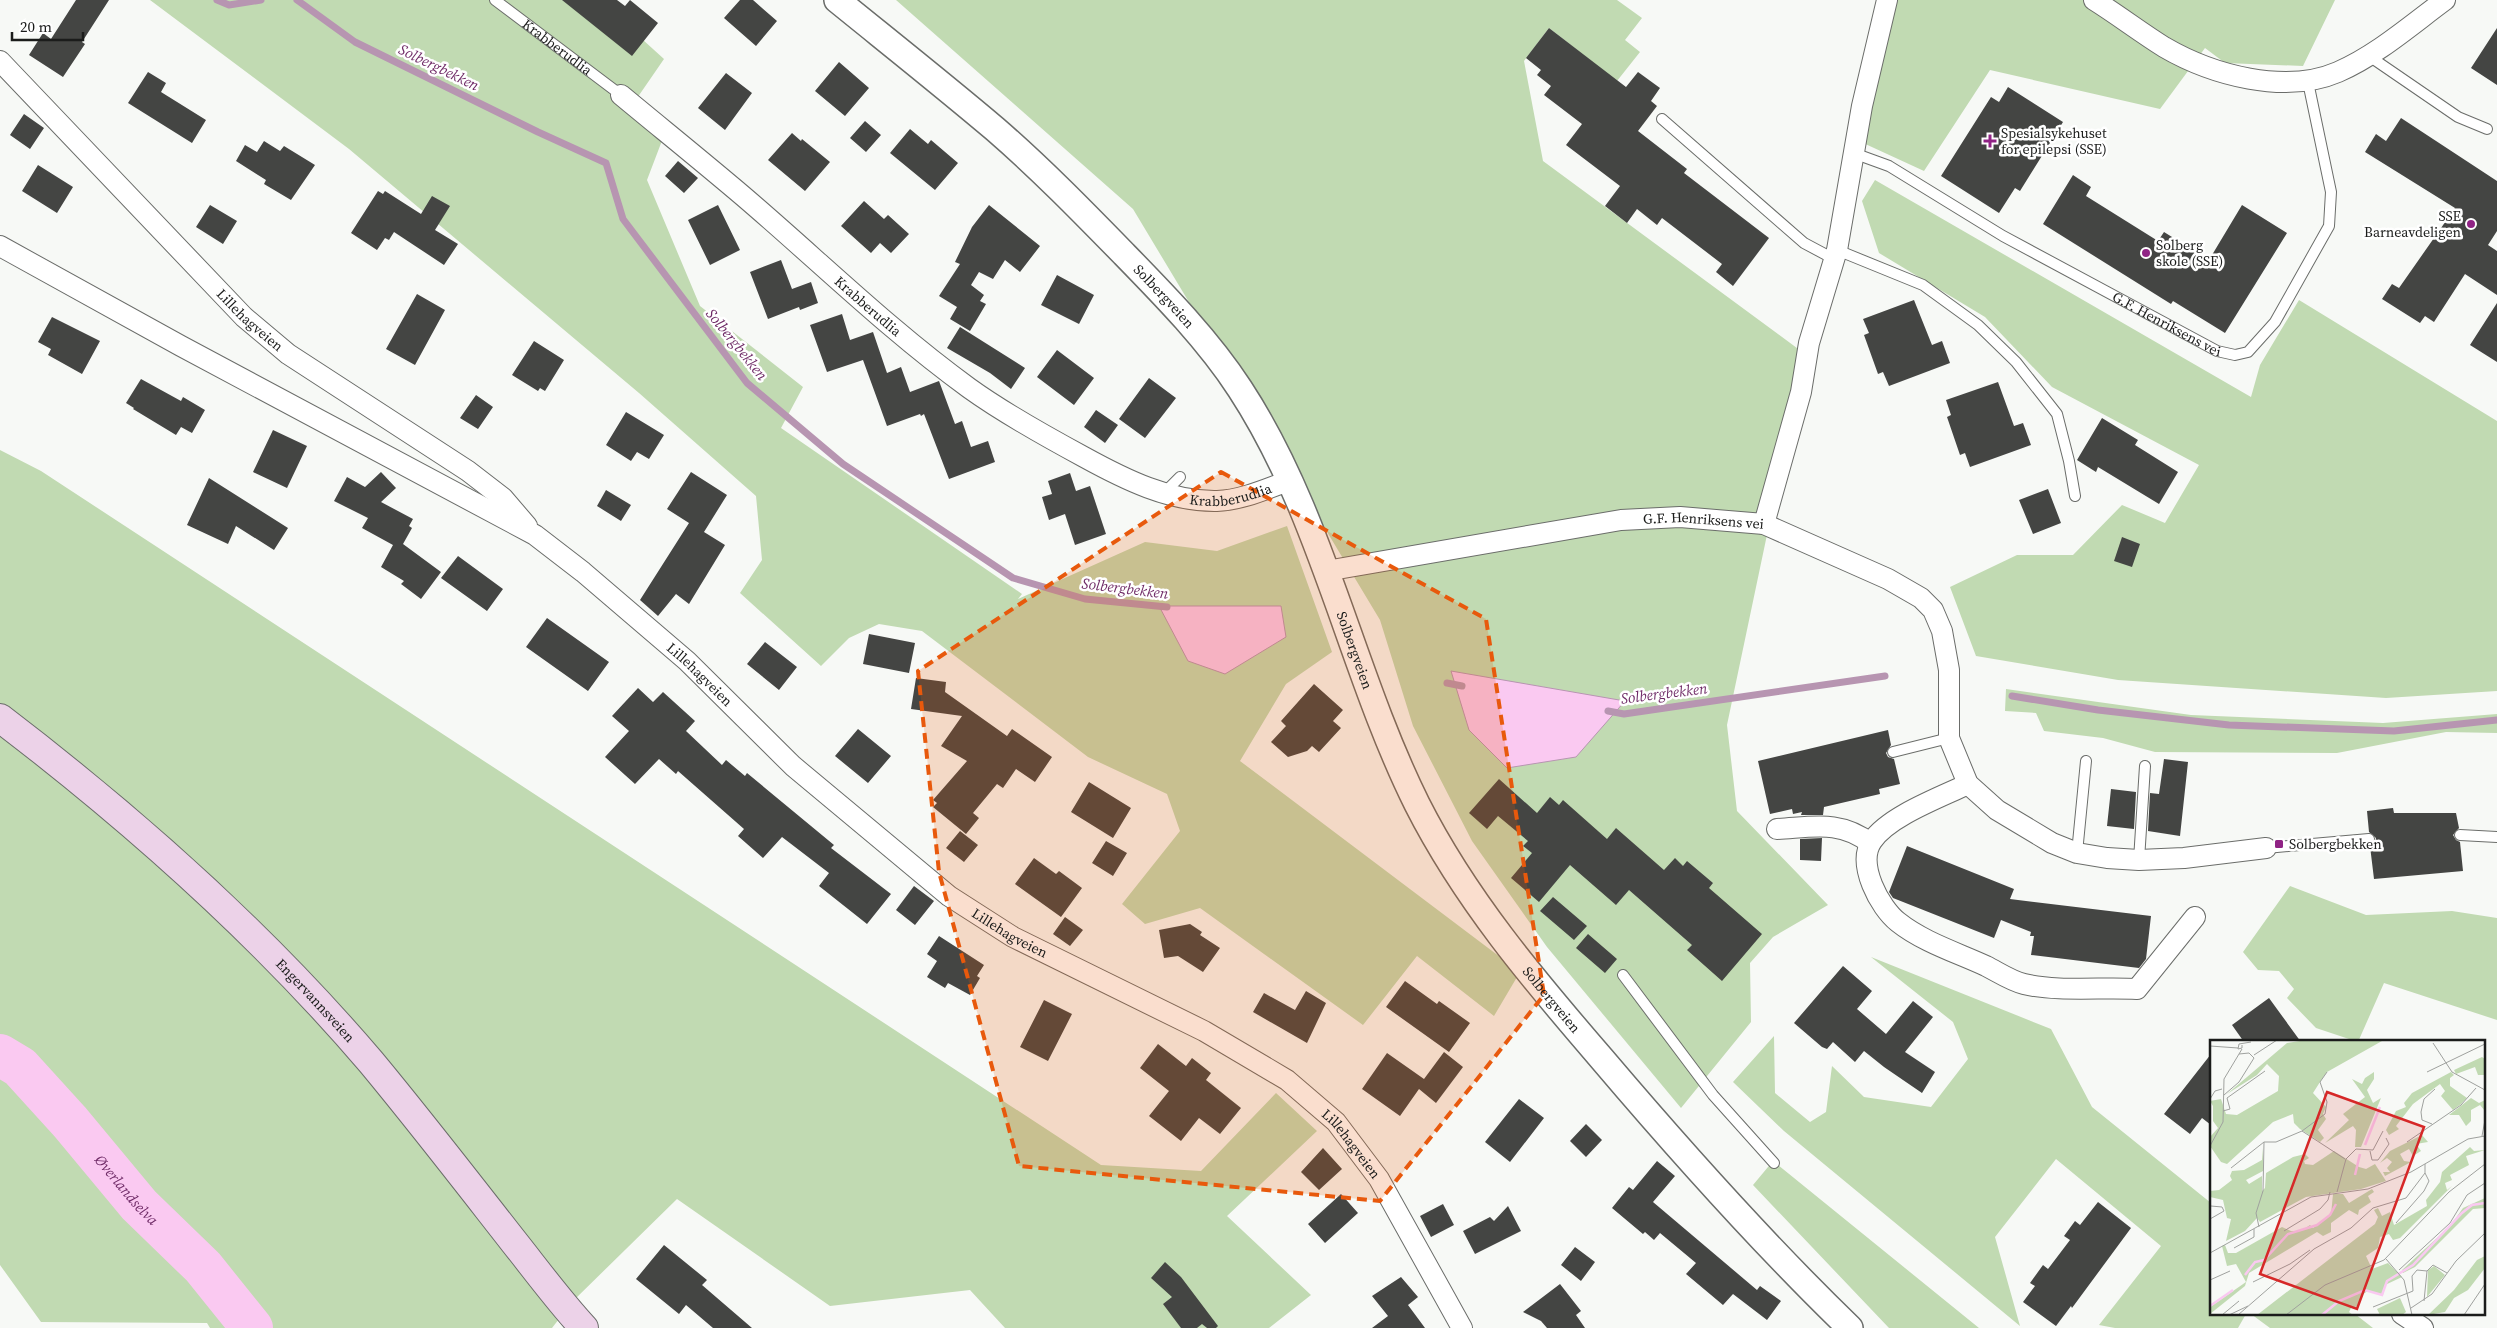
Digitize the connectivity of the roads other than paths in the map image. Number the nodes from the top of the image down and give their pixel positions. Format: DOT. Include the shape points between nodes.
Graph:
graph roads {
  1 [pos="495,0"];
  2 [pos="836,0"];
  3 [pos="1886,0"];
  4 [pos="2094,0"];
  5 [pos="2445,0"];
  6 [pos="2369,56"];
  7 [pos="0,61"];
  8 [pos="2308,82"];
  9 [pos="621,95"];
  10 [pos="1662,119"];
  11 [pos="2487,129"];
  12 [pos="1856,154"];
  13 [pos="0,246"];
  14 [pos="1836,254"];
  15 [pos="1180,477"];
  16 [pos="1291,480"];
  17 [pos="1164,493"];
  18 [pos="2075,496"];
  19 [pos="1764,524"];
  20 [pos="535,535"];
  21 [pos="1326,571"];
  22 [pos="0,718"];
  23 [pos="1949,738"];
  24 [pos="1893,752"];
  25 [pos="2086,761"];
  26 [pos="2145,766"];
  27 [pos="1968,784"];
  28 [pos="1778,829"];
  29 [pos="2460,835"];
  30 [pos="2497,836"];
  31 [pos="2369,839"];
  32 [pos="1870,843"];
  33 [pos="2266,848"];
  34 [pos="2077,853"];
  35 [pos="2139,860"];
  36 [pos="2195,917"];
  37 [pos="1622,975"];
  38 [pos="1774,1163"];
  39 [pos="2405,1316"];
  40 [pos="584,1328"];
  41 [pos="1462,1328"];
  42 [pos="1850,1328"];
  43 [pos="2423,1328"];
  1 -- 9 [label="lane, Krabberudlia"];
  2 -- 16 [label="street, Solbergveien" via="998,132 1151,281 1240,388"];
  3 -- 12 [label="street, G.F. Henriksens vei" via="1862,106"];
  4 -- 8 [label="street" via="2165,48 2221,72 2264,81"];
  5 -- 6 [label="street"];
  6 -- 8 [label="street" via="2338,72"];
  6 -- 11 [label="lane" via="2458,117"];
  7 -- 20 [label="street, Lillehagveien" via="244,317 288,354 468,471 503,498"];
  8 -- 12 [label="lane, G.F. Henriksens vei" via="2331,192 2329,226 2275,322 2248,352 2234,355 2217,351 2004,236 1889,166"];
  9 -- 17 [label="street, Krabberudlia" via="969,388 1085,458"];
  10 -- 14 [label="lane" via="1804,243"];
  12 -- 14 [label="street, G.F. Henriksens vei"];
  13 -- 20 [label="street, Lillehagveien"];
  14 -- 18 [label="lane" via="1923,285 1978,325 2016,362 2057,414"];
  14 -- 19 [label="street, G.F. Henriksens vei" via="1808,343 1801,392"];
  15 -- 17 [label="lane"];
  16 -- 17 [label="street, Krabberudlia" via="1246,496 1217,500"];
  16 -- 21 [label="street, Solbergveien"];
  19 -- 21 [label="street, G.F. Henriksens vei" via="1680,517 1622,520"];
  19 -- 23 [label="street" via="1888,579 1921,598 1933,610 1942,631 1949,670"];
  20 -- 41 [label="street, Lillehagveien" via="687,661 793,766 949,896 1013,937 1204,1031 1287,1080 1336,1122 1379,1178"];
  21 -- 42 [label="street, Solbergveien" via="1391,747 1414,798 1435,839 1499,935 1669,1139"];
  22 -- 40 [label="main road, Engervannsveien" via="144,833 222,904 300,984 371,1062"];
  23 -- 24 [label="lane"];
  23 -- 27 [label="street"];
  25 -- 34 [label="lane"];
  26 -- 35 [label="lane"];
  27 -- 32 [label="street" via="1904,816 1882,830"];
  27 -- 34 [label="street" via="1997,810 2052,843"];
  28 -- 32 [label="street" via="1840,826"];
  29 -- 30 [label="lane"];
  31 -- 33 [label="lane"];
  32 -- 36 [label="street" via="1867,862 1870,880 1877,897 1898,922 2023,984 2137,989"];
  33 -- 35 [label="street"];
  34 -- 35 [label="street"];
  37 -- 38 [label="lane" via="1713,1095"];
  39 -- 43 [label="street"];
}
